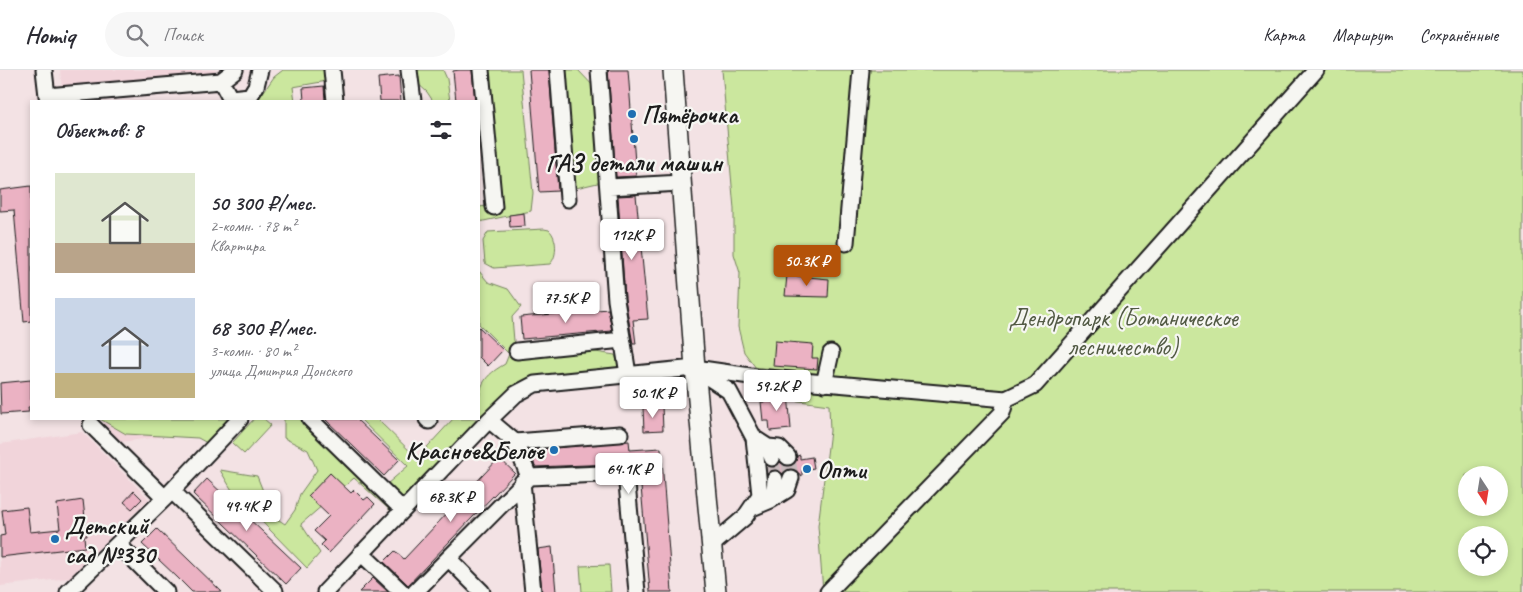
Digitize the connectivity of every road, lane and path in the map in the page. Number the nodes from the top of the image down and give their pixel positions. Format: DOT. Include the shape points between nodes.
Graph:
graph roads {
  1 [pos="44,70"];
  2 [pos="235,70"];
  3 [pos="260,70"];
  4 [pos="332,70"];
  5 [pos="410,70"];
  6 [pos="481,70"];
  7 [pos="558,70"];
  8 [pos="599,70"];
  9 [pos="672,70"];
  10 [pos="861,70"];
  11 [pos="1316,70"];
  12 [pos="221,81"];
  13 [pos="245,100"];
  14 [pos="335,100"];
  15 [pos="413,100"];
  16 [pos="681,183"];
  17 [pos="609,187"];
  18 [pos="568,199"];
  19 [pos="494,208"];
  20 [pos="846,243"];
  21 [pos="622,340"];
  22 [pos="517,351"];
  23 [pos="831,353"];
  24 [pos="694,368"];
  25 [pos="628,374"];
  26 [pos="824,384"];
  27 [pos="1006,399"];
  28 [pos="239,420"];
  29 [pos="311,420"];
  30 [pos="489,420"];
  31 [pos="91,425"];
  32 [pos="620,434"];
  33 [pos="754,438"];
  34 [pos="515,442"];
  35 [pos="788,457"];
  36 [pos="791,478"];
  37 [pos="774,479"];
  38 [pos="525,480"];
  39 [pos="169,495"];
  40 [pos="771,500"];
  41 [pos="752,508"];
  42 [pos="402,510"];
  43 [pos="118,544"];
  44 [pos="712,545"];
  45 [pos="361,553"];
  46 [pos="449,559"];
  47 [pos="275,591"];
  48 [pos="68,592"];
  49 [pos="166,592"];
  50 [pos="325,592"];
  51 [pos="402,592"];
  52 [pos="415,592"];
  53 [pos="482,592"];
  54 [pos="533,592"];
  55 [pos="637,592"];
  56 [pos="716,592"];
  57 [pos="828,592"];
  1 -- 12 [label="street" via="47,96"];
  2 -- 12 [label="street"];
  3 -- 13 [label="street" via="256,86"];
  4 -- 14 [label="street"];
  5 -- 15 [label="street"];
  6 -- 19 [label="street"];
  7 -- 18 [label="street"];
  8 -- 17 [label="street"];
  9 -- 16 [label="main road"];
  10 -- 20 [label="street"];
  11 -- 27 [label="street" via="1035,385"];
  12 -- 13 [label="street" via="230,98"];
  16 -- 17 [label="street"];
  16 -- 24 [label="main road"];
  17 -- 21 [label="street" via="616,300"];
  21 -- 22 [label="street"];
  21 -- 25 [label="street"];
  23 -- 26 [label="street"];
  24 -- 25 [label="street"];
  24 -- 26 [label="street"];
  24 -- 33 [label="street" via="729,390"];
  24 -- 44 [label="main road"];
  25 -- 30 [label="street" via="535,384 516,394"];
  26 -- 27 [label="street" via="852,382"];
  27 -- 57 [label="street" via="1002,413"];
  28 -- 39 [label="street"];
  29 -- 42 [label="street"];
  30 -- 34 [label="street"];
  30 -- 42 [label="street"];
  31 -- 39 [label="street"];
  32 -- 34 [label="street"];
  33 -- 35 [label="street" via="770,453 779,448"];
  33 -- 41 [label="street" via="760,495"];
  34 -- 38 [label="street"];
  36 -- 40 [label="street" via="787,490"];
  37 -- 40 [label="street"];
  38 -- 46 [label="street"];
  38 -- 54 [label="street"];
  38 -- 55 [label="street" via="626,473"];
  39 -- 43 [label="street"];
  39 -- 47 [label="street"];
  40 -- 41 [label="street"];
  41 -- 44 [label="street"];
  42 -- 45 [label="street"];
  43 -- 48 [label="street"];
  43 -- 49 [label="street"];
  44 -- 56 [label="main road"];
  45 -- 50 [label="street"];
  45 -- 51 [label="street"];
  46 -- 52 [label="street"];
  46 -- 53 [label="street"];
}
